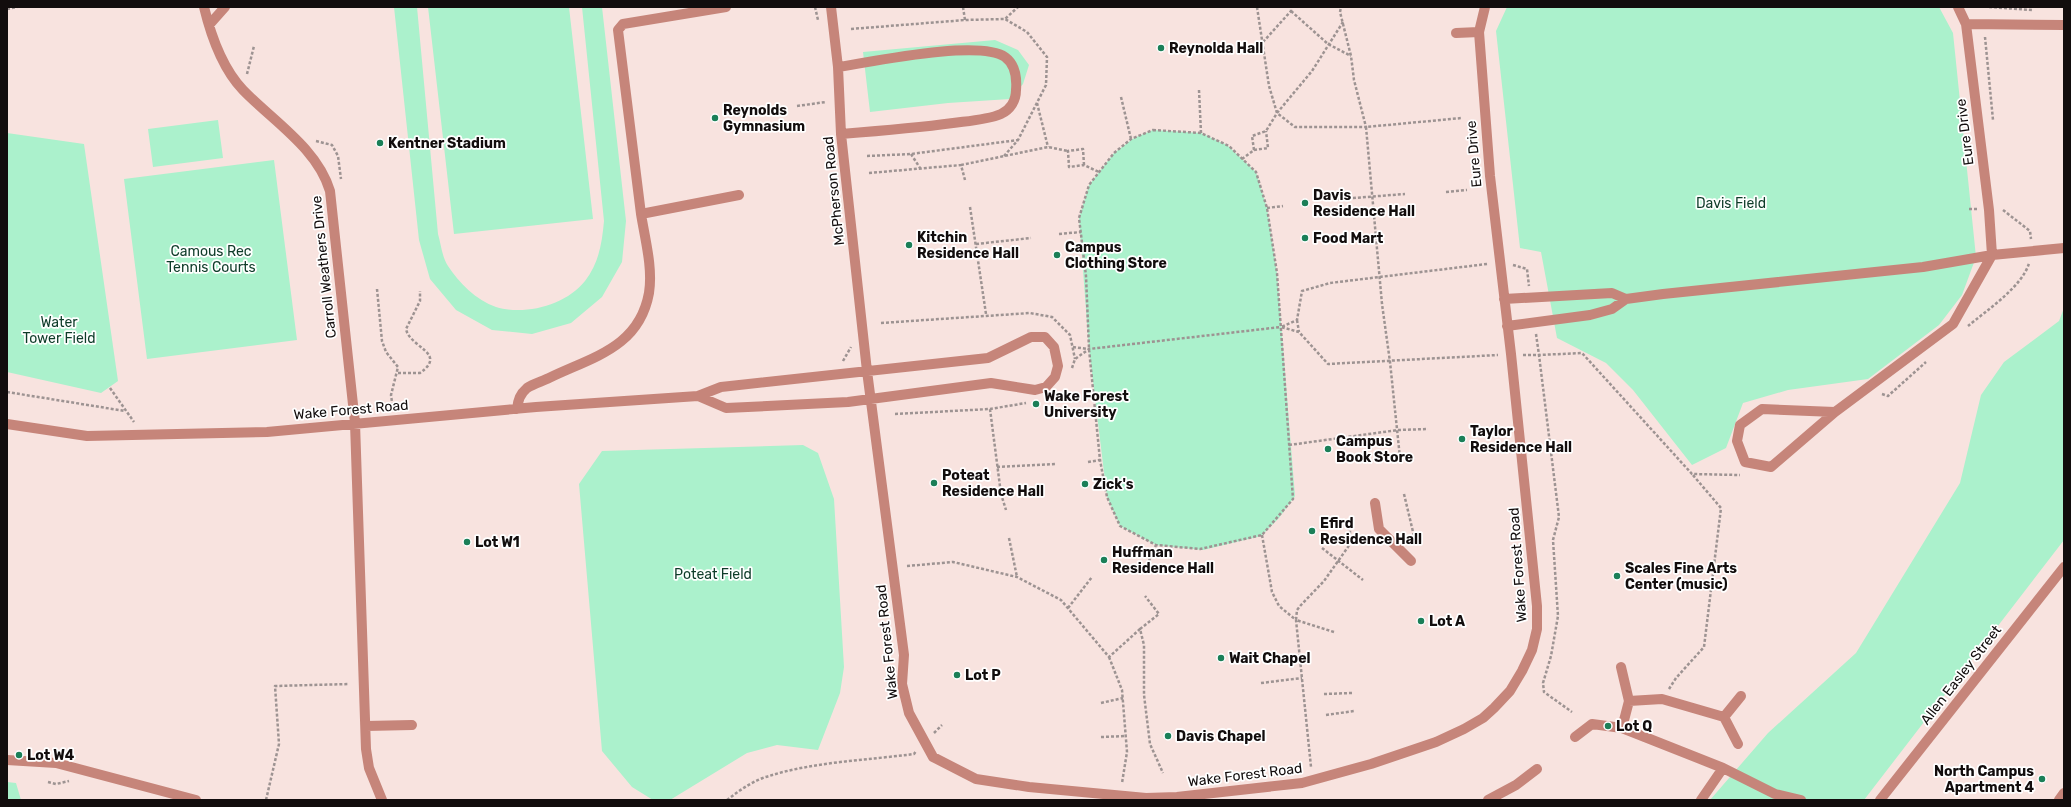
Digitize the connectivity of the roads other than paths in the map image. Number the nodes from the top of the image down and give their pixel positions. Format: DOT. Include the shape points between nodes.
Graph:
graph roads {
  1 [pos="204,7"];
  2 [pos="225,7"];
  3 [pos="726,7"];
  4 [pos="830,7"];
  5 [pos="1485,7"];
  6 [pos="1958,7"];
  7 [pos="1966,24"];
  8 [pos="209,25"];
  9 [pos="2064,25"];
  10 [pos="1479,32"];
  11 [pos="1456,33"];
  12 [pos="838,67"];
  13 [pos="841,134"];
  14 [pos="739,195"];
  15 [pos="641,214"];
  16 [pos="2064,248"];
  17 [pos="1992,255"];
  18 [pos="1504,299"];
  19 [pos="1626,299"];
  20 [pos="1507,326"];
  21 [pos="867,371"];
  22 [pos="698,396"];
  23 [pos="871,400"];
  24 [pos="517,409"];
  25 [pos="1835,412"];
  26 [pos="355,423"];
  27 [pos="7,424"];
  28 [pos="1375,503"];
  29 [pos="1411,561"];
  30 [pos="2064,567"];
  31 [pos="1621,666"];
  32 [pos="1741,696"];
  33 [pos="1629,701"];
  34 [pos="1724,717"];
  35 [pos="412,725"];
  36 [pos="366,726"];
  37 [pos="1622,728"];
  38 [pos="1575,738"];
  39 [pos="1738,744"];
  40 [pos="7,760"];
  41 [pos="1723,768"];
  42 [pos="1537,769"];
  43 [pos="2064,793"];
  44 [pos="196,800"];
  45 [pos="382,800"];
  46 [pos="1488,800"];
  47 [pos="1701,800"];
  48 [pos="1801,800"];
  49 [pos="1880,800"];
  50 [pos="2059,800"];
  1 -- 8 [label="street, Carroll Weathers Drive"];
  2 -- 8 [label="street"];
  3 -- 15 [label="street" via="623,24 618,30"];
  4 -- 12 [label="street, McPherson Road"];
  5 -- 10 [label="street, Eure Drive"];
  6 -- 7 [label="street, Eure Drive"];
  7 -- 9 [label="street"];
  7 -- 17 [label="street, Eure Drive" via="1989,210"];
  8 -- 26 [label="street, Carroll Weathers Drive" via="224,64 239,85 289,133 315,162 328,182"];
  10 -- 11 [label="street"];
  10 -- 18 [label="street, Eure Drive" via="1490,176"];
  12 -- 13 [label="street, McPherson Road"];
  12 -- 13 [label="street" via="930,53 984,50 1001,55 1011,63 1016,82 1016,96 1012,105 1000,115 898,130"];
  13 -- 21 [label="street, McPherson Road"];
  14 -- 15 [label="street"];
  15 -- 24 [label="street" via="649,292 634,327 620,343 597,358 528,387 518,400"];
  16 -- 17 [label="street"];
  17 -- 19 [label="street" via="1923,268"];
  17 -- 25 [label="street" via="1953,324"];
  18 -- 19 [label="street" via="1612,293"];
  18 -- 20 [label="street, Wake Forest Road"];
  19 -- 20 [label="street" via="1612,309 1590,315"];
  20 -- 23 [label="street, Wake Forest Road" via="1537,606 1532,650 1510,691 1483,718 1464,729 1436,742 1371,764 1302,783 1146,798 1029,787 976,779 933,757 909,713 902,684 904,655"];
  21 -- 22 [label="street, Wake Forest Road" via="721,387"];
  21 -- 23 [label="street, Wake Forest Road"];
  21 -- 23 [label="street" via="988,358 1031,337 1045,338 1054,347 1057,356 1055,377 1046,387 1035,390 991,382"];
  22 -- 23 [label="street, Wake Forest Road" via="726,408"];
  22 -- 24 [label="street, Wake Forest Road"];
  24 -- 26 [label="street, Wake Forest Road"];
  25 -- 25 [label="street" via="1762,409 1740,425 1737,441 1745,462 1771,467"];
  26 -- 27 [label="street, Wake Forest Road" via="267,432 87,436"];
  26 -- 36 [label="street, Carroll Weathers Drive"];
  28 -- 29 [label="street" via="1379,529"];
  30 -- 49 [label="street, Allen Easley Street"];
  31 -- 33 [label="street"];
  32 -- 34 [label="street"];
  33 -- 34 [label="street" via="1662,699"];
  33 -- 37 [label="street"];
  34 -- 39 [label="street"];
  35 -- 36 [label="street"];
  36 -- 45 [label="street, Carroll Weathers Drive" via="369,768"];
  37 -- 38 [label="street" via="1592,724"];
  37 -- 41 [label="street"];
  40 -- 44 [label="street" via="56,763"];
  41 -- 47 [label="street"];
  41 -- 48 [label="street" via="1775,794"];
  42 -- 46 [label="street" via="1516,786"];
  43 -- 50 [label="street"];
}
